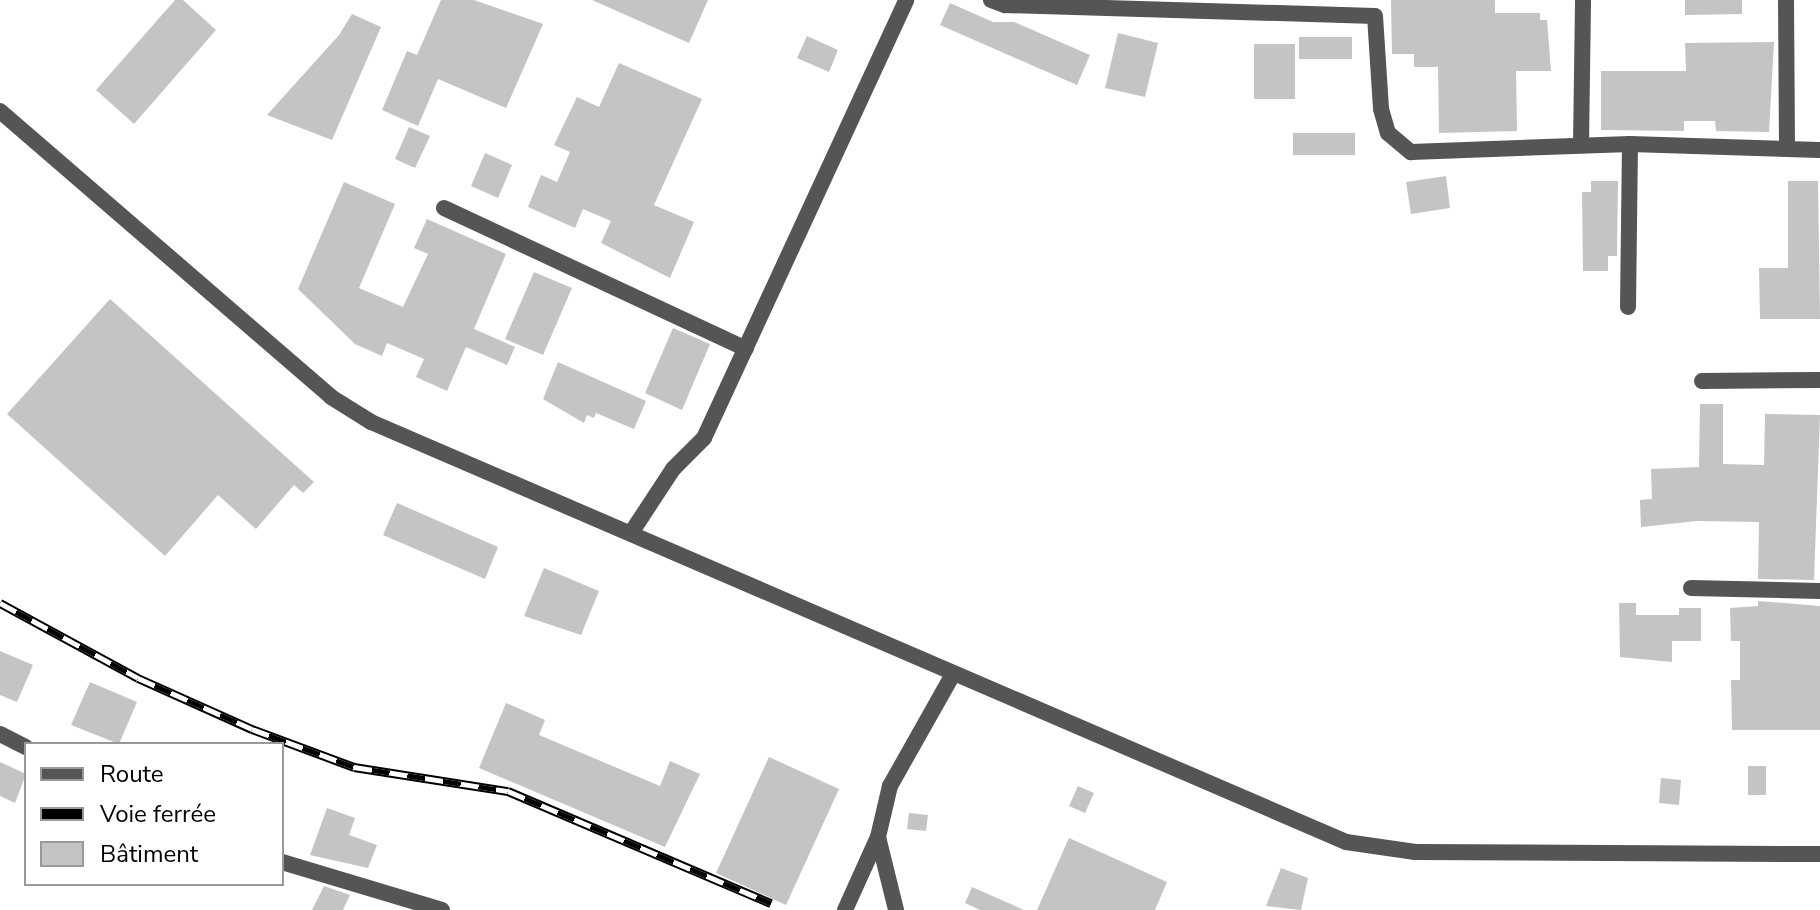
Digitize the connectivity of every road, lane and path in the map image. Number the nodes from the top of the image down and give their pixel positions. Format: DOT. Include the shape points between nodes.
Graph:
graph roads {
  1 [pos="906,0"];
  2 [pos="991,0"];
  3 [pos="1583,0"];
  4 [pos="1786,0"];
  5 [pos="0,111"];
  6 [pos="1630,144"];
  7 [pos="1581,145"];
  8 [pos="1787,147"];
  9 [pos="1820,150"];
  10 [pos="444,208"];
  11 [pos="1628,307"];
  12 [pos="746,349"];
  13 [pos="1820,380"];
  14 [pos="1702,381"];
  15 [pos="631,533"];
  16 [pos="1691,588"];
  17 [pos="1820,591"];
  18 [pos="952,676"];
  19 [pos="0,734"];
  20 [pos="24,746"];
  21 [pos="878,837"];
  22 [pos="1820,854"];
  23 [pos="284,863"];
  24 [pos="442,910"];
  25 [pos="845,910"];
  26 [pos="896,910"];
  1 -- 12 [label="street"];
  2 -- 7 [label="street" via="1005,5 1375,16 1381,109 1388,133 1411,152"];
  3 -- 7 [label="street"];
  4 -- 8 [label="street"];
  5 -- 15 [label="street" via="331,397 371,422"];
  6 -- 7 [label="street"];
  6 -- 8 [label="street"];
  6 -- 11 [label="street"];
  8 -- 9 [label="street"];
  10 -- 12 [label="street"];
  12 -- 15 [label="street" via="704,438 673,469"];
  13 -- 14 [label="street"];
  15 -- 18 [label="street"];
  16 -- 17 [label="street"];
  18 -- 21 [label="street" via="890,786"];
  18 -- 22 [label="street" via="1346,842 1415,852"];
  19 -- 20 [label="street"];
  21 -- 25 [label="street"];
  21 -- 26 [label="street"];
  23 -- 24 [label="street"];
}
